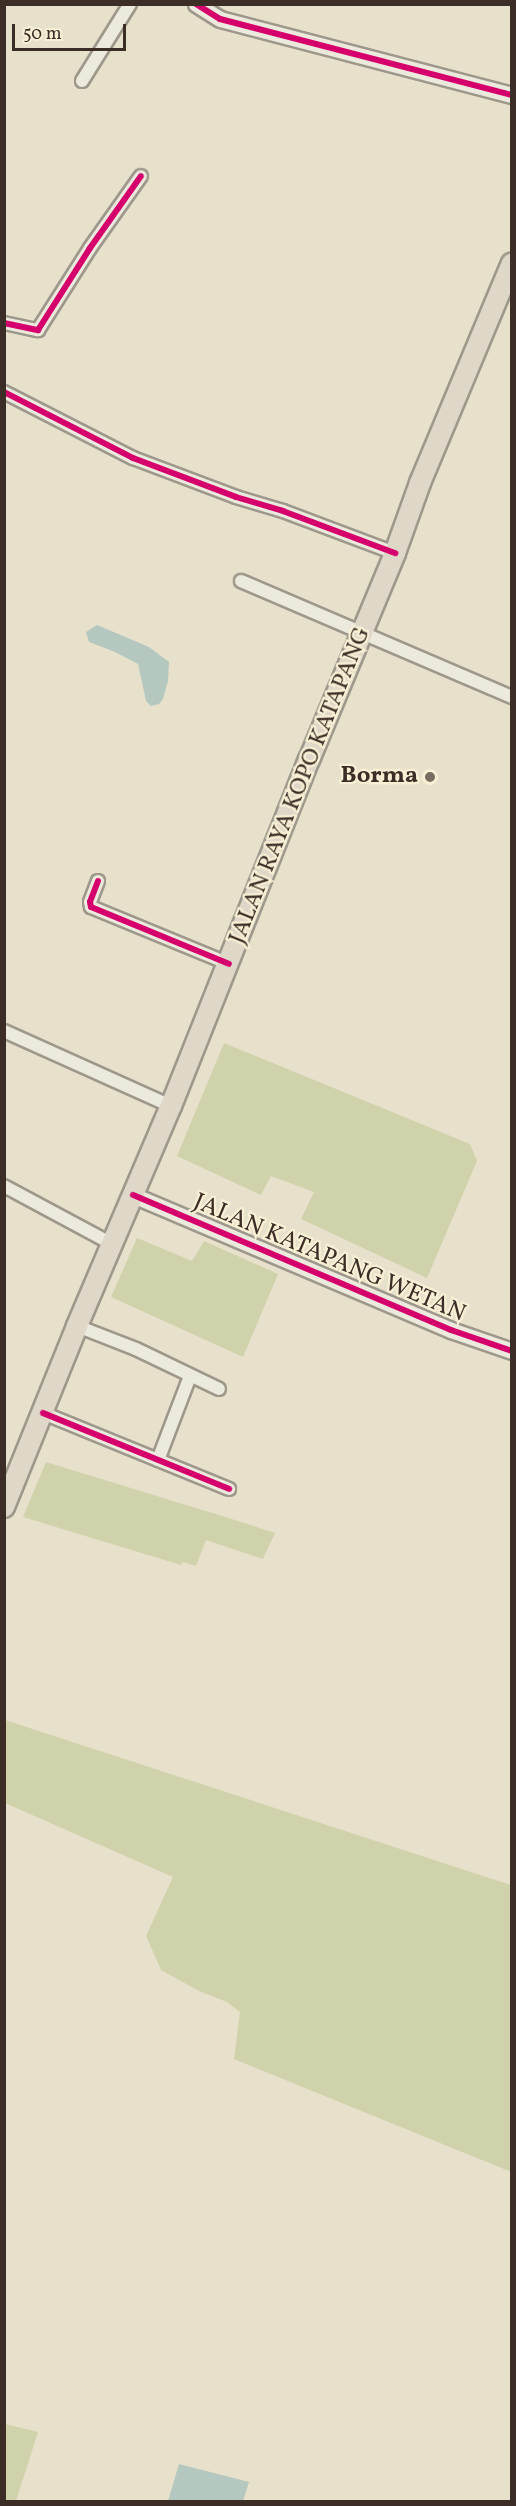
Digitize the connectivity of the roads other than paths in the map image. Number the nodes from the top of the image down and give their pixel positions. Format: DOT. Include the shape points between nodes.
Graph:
graph roads {
  1 [pos="129,4"];
  2 [pos="196,4"];
  3 [pos="82,81"];
  4 [pos="512,95"];
  5 [pos="141,176"];
  6 [pos="512,263"];
  7 [pos="4,323"];
  8 [pos="4,392"];
  9 [pos="395,552"];
  10 [pos="241,580"];
  11 [pos="363,632"];
  12 [pos="512,697"];
  13 [pos="98,880"];
  14 [pos="229,964"];
  15 [pos="4,1031"];
  16 [pos="171,1106"];
  17 [pos="4,1186"];
  18 [pos="133,1195"];
  19 [pos="112,1244"];
  20 [pos="77,1326"];
  21 [pos="512,1351"];
  22 [pos="190,1376"];
  23 [pos="219,1389"];
  24 [pos="43,1413"];
  25 [pos="158,1460"];
  26 [pos="229,1489"];
  27 [pos="4,1507"];
  1 -- 3 [label="street"];
  2 -- 4 [label="street" via="220,19 240,25"];
  5 -- 7 [label="street" via="38,330"];
  6 -- 9 [label="main road, JALAN RAYA KOPO KATAPANG"];
  8 -- 9 [label="street" via="133,458"];
  9 -- 11 [label="main road, JALAN RAYA KOPO KATAPANG"];
  10 -- 11 [label="street"];
  11 -- 12 [label="street"];
  11 -- 14 [label="main road, JALAN RAYA KOPO KATAPANG"];
  13 -- 14 [label="street" via="90,902 92,907"];
  14 -- 16 [label="main road, JALAN RAYA KOPO KATAPANG"];
  15 -- 16 [label="street"];
  16 -- 18 [label="main road, JALAN RAYA KOPO KATAPANG"];
  17 -- 19 [label="street"];
  18 -- 19 [label="main road, JALAN RAYA KOPO KATAPANG"];
  18 -- 21 [label="street, JALAN KATAPANG WETAN" via="451,1330"];
  19 -- 20 [label="main road, JALAN RAYA KOPO KATAPANG"];
  20 -- 22 [label="street"];
  20 -- 24 [label="main road, JALAN RAYA KOPO KATAPANG"];
  22 -- 23 [label="street"];
  22 -- 25 [label="street"];
  24 -- 25 [label="street"];
  24 -- 27 [label="main road, JALAN RAYA KOPO KATAPANG"];
  25 -- 26 [label="street"];
}
